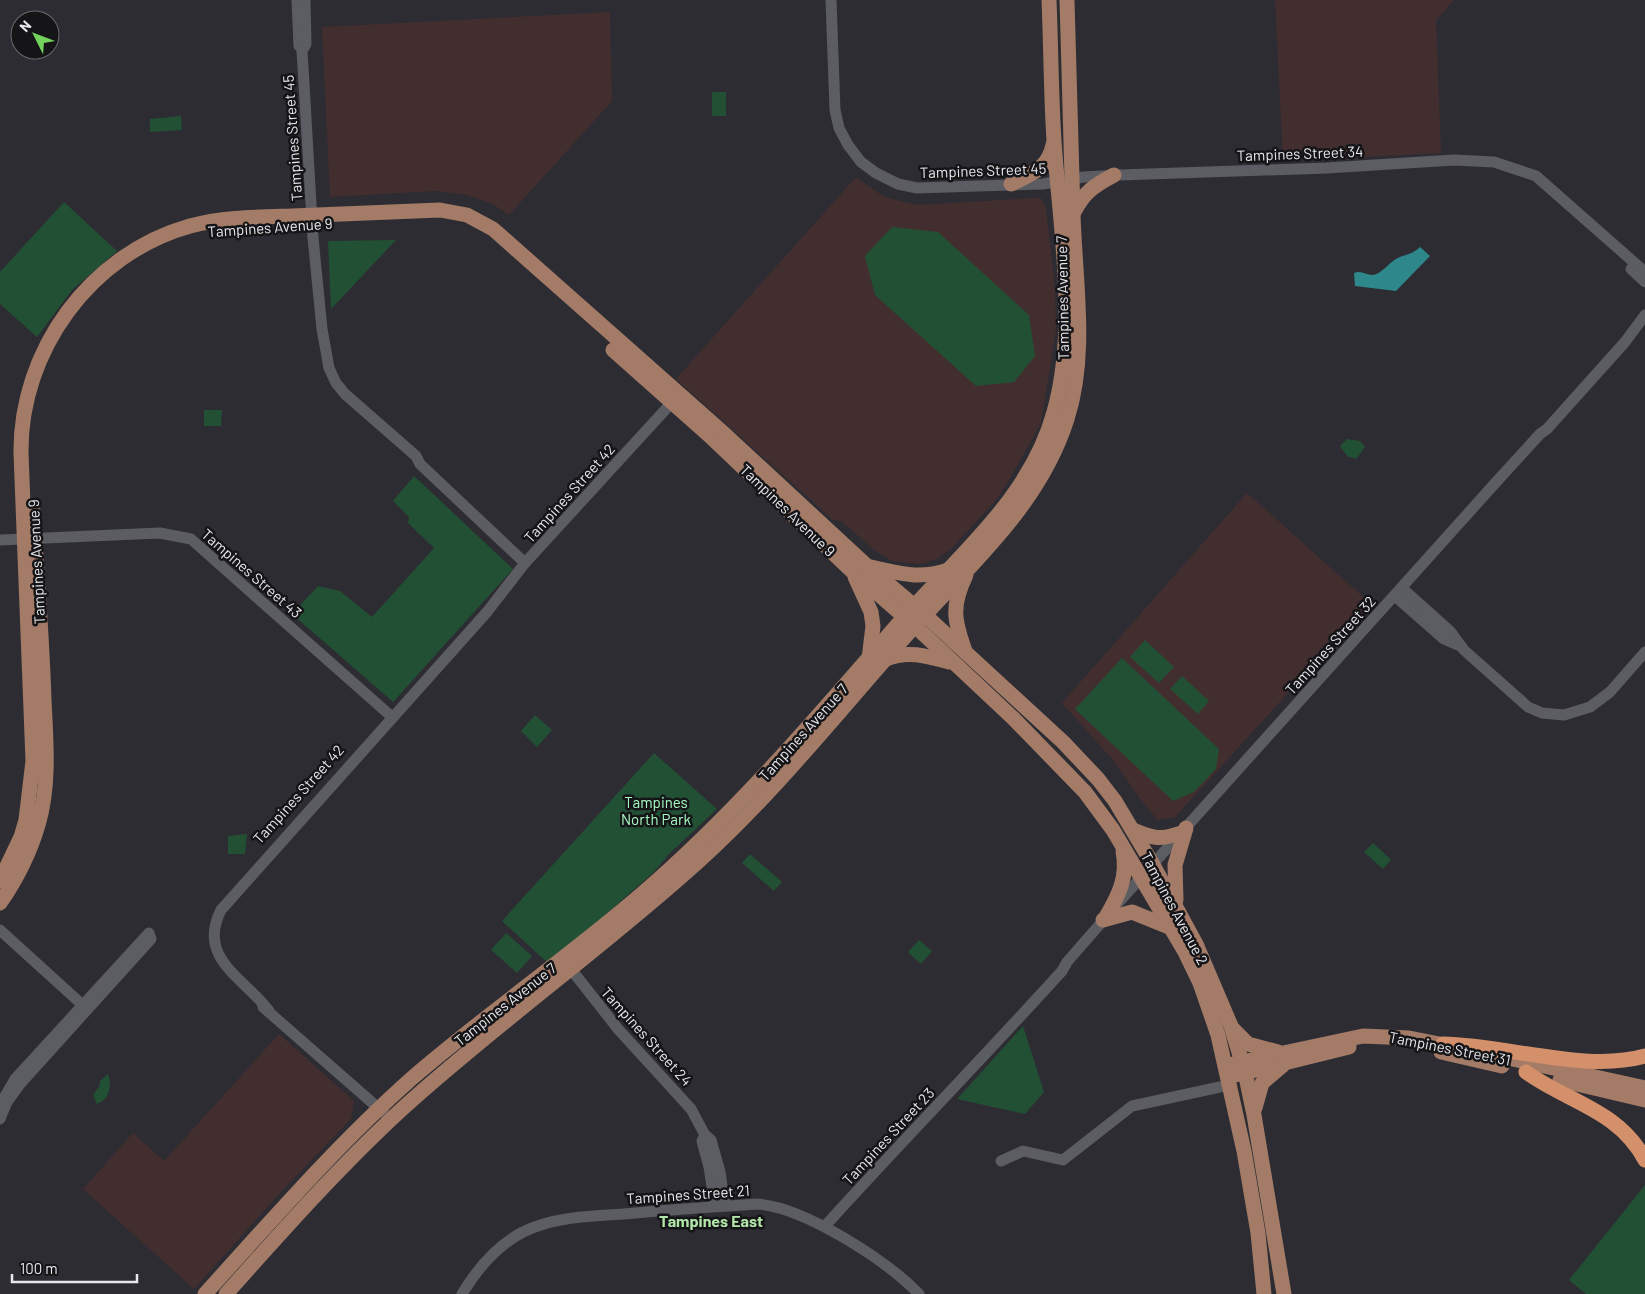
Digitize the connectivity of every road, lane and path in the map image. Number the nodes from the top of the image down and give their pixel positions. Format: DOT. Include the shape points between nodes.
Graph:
graph roads {
  1 [pos="297,0"];
  2 [pos="305,0"];
  3 [pos="831,0"];
  4 [pos="1049,0"];
  5 [pos="1067,0"];
  6 [pos="302,51"];
  7 [pos="1054,139"];
  8 [pos="1114,175"];
  9 [pos="1065,180"];
  10 [pos="1011,184"];
  11 [pos="1073,215"];
  12 [pos="312,219"];
  13 [pos="1582,221"];
  14 [pos="1645,272"];
  15 [pos="1645,282"];
  16 [pos="1643,318"];
  17 [pos="675,399"];
  18 [pos="30,539"];
  19 [pos="0,540"];
  20 [pos="525,563"];
  21 [pos="972,563"];
  22 [pos="867,566"];
  23 [pos="949,570"];
  24 [pos="852,571"];
  25 [pos="1399,592"];
  26 [pos="915,616"];
  27 [pos="966,652"];
  28 [pos="1645,652"];
  29 [pos="876,660"];
  30 [pos="953,663"];
  31 [pos="391,716"];
  32 [pos="1133,830"];
  33 [pos="1184,830"];
  34 [pos="1122,845"];
  35 [pos="1152,863"];
  36 [pos="1141,876"];
  37 [pos="0,881"];
  38 [pos="0,903"];
  39 [pos="1178,911"];
  40 [pos="1105,919"];
  41 [pos="1174,929"];
  42 [pos="0,930"];
  43 [pos="0,939"];
  44 [pos="567,965"];
  45 [pos="83,1010"];
  46 [pos="1231,1026"];
  47 [pos="1443,1044"];
  48 [pos="1645,1056"];
  49 [pos="1284,1057"];
  50 [pos="1243,1067"];
  51 [pos="1526,1072"];
  52 [pos="1225,1076"];
  53 [pos="1645,1088"];
  54 [pos="1645,1100"];
  55 [pos="0,1105"];
  56 [pos="379,1108"];
  57 [pos="1254,1115"];
  58 [pos="0,1119"];
  59 [pos="391,1120"];
  60 [pos="1001,1160"];
  61 [pos="1645,1160"];
  62 [pos="720,1206"];
  63 [pos="825,1226"];
  64 [pos="1280,1266"];
  65 [pos="205,1294"];
  66 [pos="226,1294"];
  67 [pos="462,1294"];
  68 [pos="919,1294"];
  69 [pos="1264,1294"];
  70 [pos="1271,1294"];
  71 [pos="1284,1294"];
  1 -- 6 [label="street, Tampines Street 45" via="298,44"];
  2 -- 6 [label="street, Tampines Street 45" via="306,44"];
  3 -- 10 [label="street, Tampines Street 45" via="837,119 848,145 861,162 887,179 910,187"];
  4 -- 7 [label="main road, Tampines Avenue 7"];
  5 -- 9 [label="main road, Tampines Avenue 7"];
  6 -- 12 [label="street, Tampines Street 45"];
  7 -- 9 [label="main road, Tampines Avenue 7"];
  7 -- 10 [label="main road" via="1048,160 1039,171"];
  8 -- 9 [label="street, Tampines Street 34"];
  8 -- 11 [label="main road" via="1083,194"];
  8 -- 13 [label="street, Tampines Street 34" via="1454,160 1494,162 1536,176"];
  9 -- 10 [label="street, Tampines Street 45"];
  9 -- 11 [label="main road, Tampines Avenue 7"];
  9 -- 23 [label="main road, Tampines Avenue 7" via="1065,337 1063,371 1053,417 1020,486"];
  11 -- 21 [label="main road, Tampines Avenue 7" via="1079,334 1074,392 1068,417 1044,474 1010,523"];
  12 -- 17 [label="main road, Tampines Avenue 9" via="436,217 470,225 485,233"];
  12 -- 18 [label="main road, Tampines Avenue 9" via="222,220 178,230 128,255 82,294 43,348 27,397 21,441"];
  12 -- 20 [label="street, Tampines Street 45" via="322,329 319,354 330,384 411,462 420,464"];
  13 -- 14 [label="street, Tampines Street 34"];
  13 -- 15 [label="street, Tampines Street 34"];
  16 -- 25 [label="street, Tampines Street 32" via="1634,323"];
  17 -- 20 [label="street, Tampines Street 42"];
  17 -- 22 [label="main road, Tampines Avenue 9"];
  17 -- 24 [label="main road, Tampines Avenue 9"];
  18 -- 19 [label="street, Tampines Street 43"];
  18 -- 31 [label="street, Tampines Street 43" via="160,533 191,539"];
  18 -- 37 [label="main road, Tampines Avenue 9" via="31,783 21,837"];
  18 -- 38 [label="main road, Tampines Avenue 9" via="46,740 42,802 32,842"];
  20 -- 31 [label="street, Tampines Street 42"];
  21 -- 26 [label="main road, Tampines Avenue 7"];
  21 -- 27 [label="main road" via="956,600 956,618"];
  22 -- 23 [label="main road" via="917,576 932,576"];
  22 -- 26 [label="main road, Tampines Avenue 9"];
  23 -- 26 [label="main road, Tampines Avenue 7"];
  24 -- 26 [label="main road, Tampines Avenue 9"];
  24 -- 29 [label="main road" via="871,612"];
  25 -- 28 [label="street" via="1450,631 1460,646 1528,707 1542,713 1564,715 1596,703"];
  25 -- 33 [label="street, Tampines Street 32"];
  26 -- 27 [label="main road, Tampines Avenue 2"];
  26 -- 29 [label="main road, Tampines Avenue 7"];
  26 -- 30 [label="main road, Tampines Avenue 2"];
  27 -- 32 [label="main road, Tampines Avenue 2" via="1098,779"];
  29 -- 30 [label="main road" via="902,654 930,656"];
  29 -- 44 [label="main road, Tampines Avenue 7" via="748,792"];
  30 -- 34 [label="main road, Tampines Avenue 2" via="1013,718 1085,792"];
  31 -- 56 [label="street, Tampines Street 42" via="223,899 210,920 208,943 215,962 232,982 270,1011"];
  32 -- 33 [label="main road" via="1164,839"];
  32 -- 35 [label="main road, Tampines Avenue 2"];
  33 -- 35 [label="street, Tampines Street 32"];
  33 -- 39 [label="main road" via="1174,870"];
  34 -- 36 [label="main road, Tampines Avenue 2"];
  34 -- 40 [label="main road" via="1125,877"];
  35 -- 36 [label="street, Tampines Street 32"];
  35 -- 39 [label="main road, Tampines Avenue 2"];
  36 -- 40 [label="street, Tampines Street 23"];
  36 -- 41 [label="main road, Tampines Avenue 2"];
  39 -- 46 [label="main road, Tampines Avenue 2" via="1208,970"];
  40 -- 41 [label="main road" via="1132,912"];
  40 -- 63 [label="street, Tampines Street 23" via="1062,971 975,1060 974,1066"];
  41 -- 52 [label="main road, Tampines Avenue 2" via="1205,996"];
  42 -- 45 [label="street"];
  43 -- 45 [label="street"];
  44 -- 56 [label="main road, Tampines Avenue 7" via="439,1056"];
  44 -- 59 [label="main road, Tampines Avenue 7"];
  44 -- 62 [label="street, Tampines Street 24" via="618,1029 683,1099 705,1135 702,1141"];
  45 -- 45 [label="street" via="148,933 150,934 152,939"];
  45 -- 55 [label="street" via="15,1079"];
  45 -- 58 [label="street" via="20,1084"];
  46 -- 49 [label="main road" via="1248,1044"];
  46 -- 50 [label="main road, Tampines Avenue 2"];
  47 -- 48 [label="highway" via="1475,1044 1589,1062 1612,1063"];
  47 -- 49 [label="main road, Tampines Street 31" via="1409,1038 1364,1036"];
  47 -- 53 [label="main road, Tampines Street 31"];
  49 -- 50 [label="main road, Tampines Street 31"];
  49 -- 51 [label="main road, Tampines Street 31" via="1364,1044 1408,1046"];
  49 -- 57 [label="main road" via="1262,1083"];
  50 -- 52 [label="main road, Tampines Street 31"];
  50 -- 57 [label="main road, Tampines Avenue 2"];
  51 -- 54 [label="main road, Tampines Street 31"];
  51 -- 61 [label="highway" via="1542,1084 1602,1114 1632,1140"];
  52 -- 60 [label="street" via="1132,1106 1063,1160 1023,1151"];
  52 -- 69 [label="main road, Tampines Avenue 2" via="1258,1233"];
  56 -- 59 [label="street, Tampines Street 42"];
  56 -- 65 [label="main road, Tampines Avenue 7"];
  57 -- 64 [label="main road, Tampines Avenue 2"];
  59 -- 66 [label="main road, Tampines Avenue 7" via="290,1222"];
  62 -- 63 [label="street, Tampines Street 21" via="777,1206"];
  62 -- 67 [label="street, Tampines Street 21" via="578,1218 534,1228 494,1252"];
  63 -- 68 [label="street, Tampines Street 21" via="893,1271"];
  64 -- 70 [label="main road" via="1273,1277"];
  64 -- 71 [label="main road, Tampines Avenue 2"];
}
